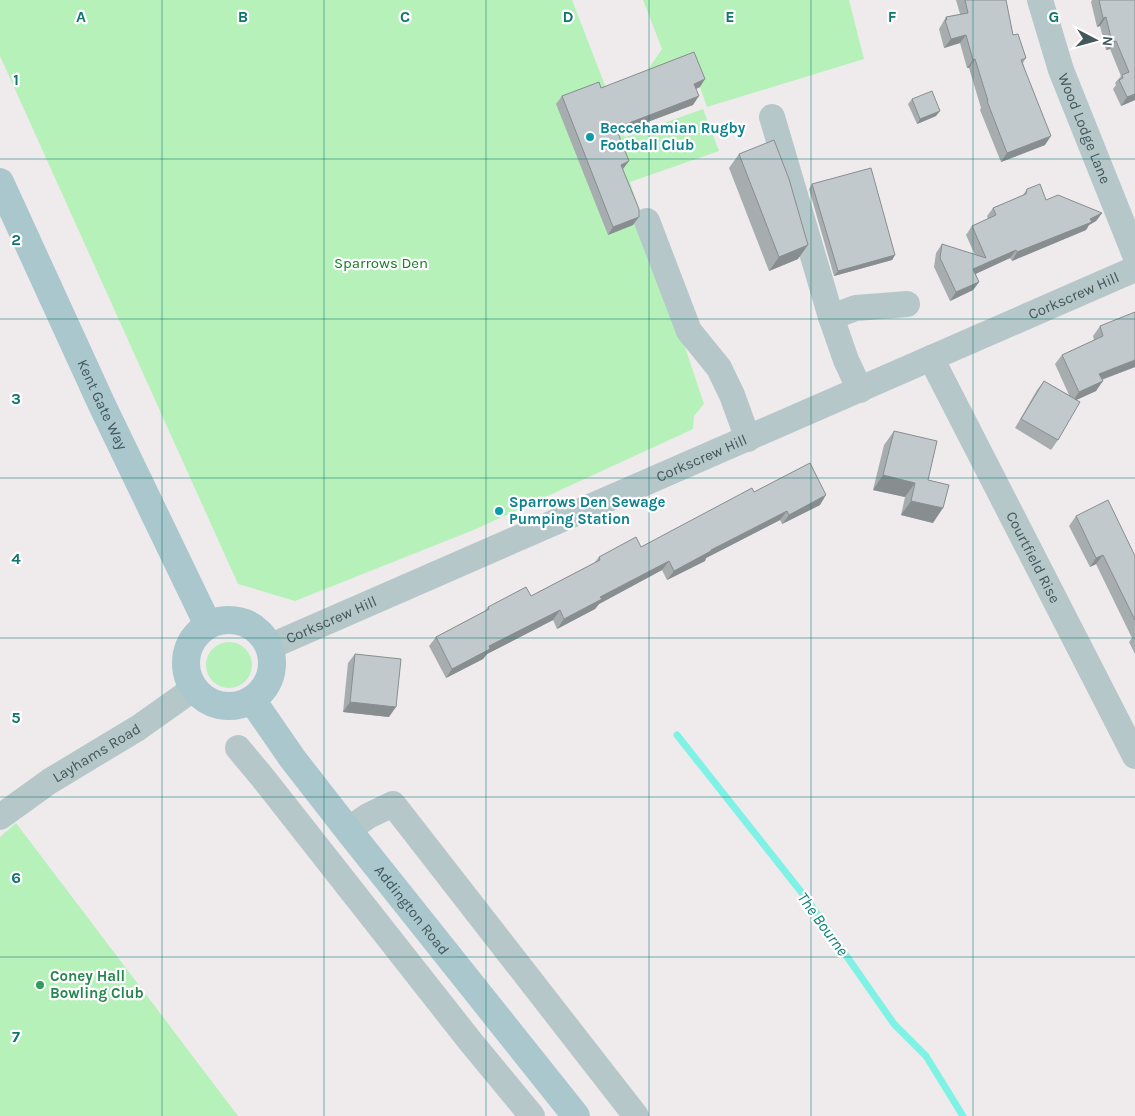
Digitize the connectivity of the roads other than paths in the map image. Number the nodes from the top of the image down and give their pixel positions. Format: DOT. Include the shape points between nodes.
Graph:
graph roads {
  1 [pos="1040,0"];
  2 [pos="772,117"];
  3 [pos="0,182"];
  4 [pos="647,221"];
  5 [pos="1135,255"];
  6 [pos="1135,269"];
  7 [pos="907,304"];
  8 [pos="830,317"];
  9 [pos="931,358"];
  10 [pos="860,390"];
  11 [pos="748,438"];
  12 [pos="208,625"];
  13 [pos="270,647"];
  14 [pos="193,689"];
  15 [pos="252,700"];
  16 [pos="238,748"];
  17 [pos="1135,756"];
  18 [pos="292,758"];
  19 [pos="263,778"];
  20 [pos="0,817"];
  21 [pos="358,823"];
  22 [pos="532,1116"];
  23 [pos="576,1116"];
  24 [pos="636,1116"];
  1 -- 5 [label="street, Wood Lodge Lane" via="1067,86"];
  2 -- 8 [label="street"];
  3 -- 12 [label="main road, Kent Gate Way"];
  4 -- 11 [label="street" via="689,331 719,368"];
  6 -- 9 [label="street, Corkscrew Hill"];
  7 -- 8 [label="street" via="856,308"];
  8 -- 10 [label="street"];
  9 -- 10 [label="street, Corkscrew Hill"];
  9 -- 17 [label="street, Courtfield Rise"];
  10 -- 11 [label="street, Corkscrew Hill"];
  11 -- 13 [label="street, Corkscrew Hill"];
  12 -- 13 [label="main road" via="238,620 251,625"];
  12 -- 14 [label="main road" via="200,630 186,652 185,666"];
  13 -- 15 [label="main road" via="270,676 263,690"];
  14 -- 15 [label="main road" via="209,702 223,707 238,706"];
  14 -- 20 [label="street, Layhams Road"];
  15 -- 18 [label="main road, Addington Road"];
  16 -- 19 [label="street"];
  18 -- 19 [label="street"];
  18 -- 21 [label="main road, Addington Road"];
  19 -- 22 [label="street"];
  21 -- 23 [label="main road, Addington Road"];
  21 -- 24 [label="street" via="393,804"];
}
